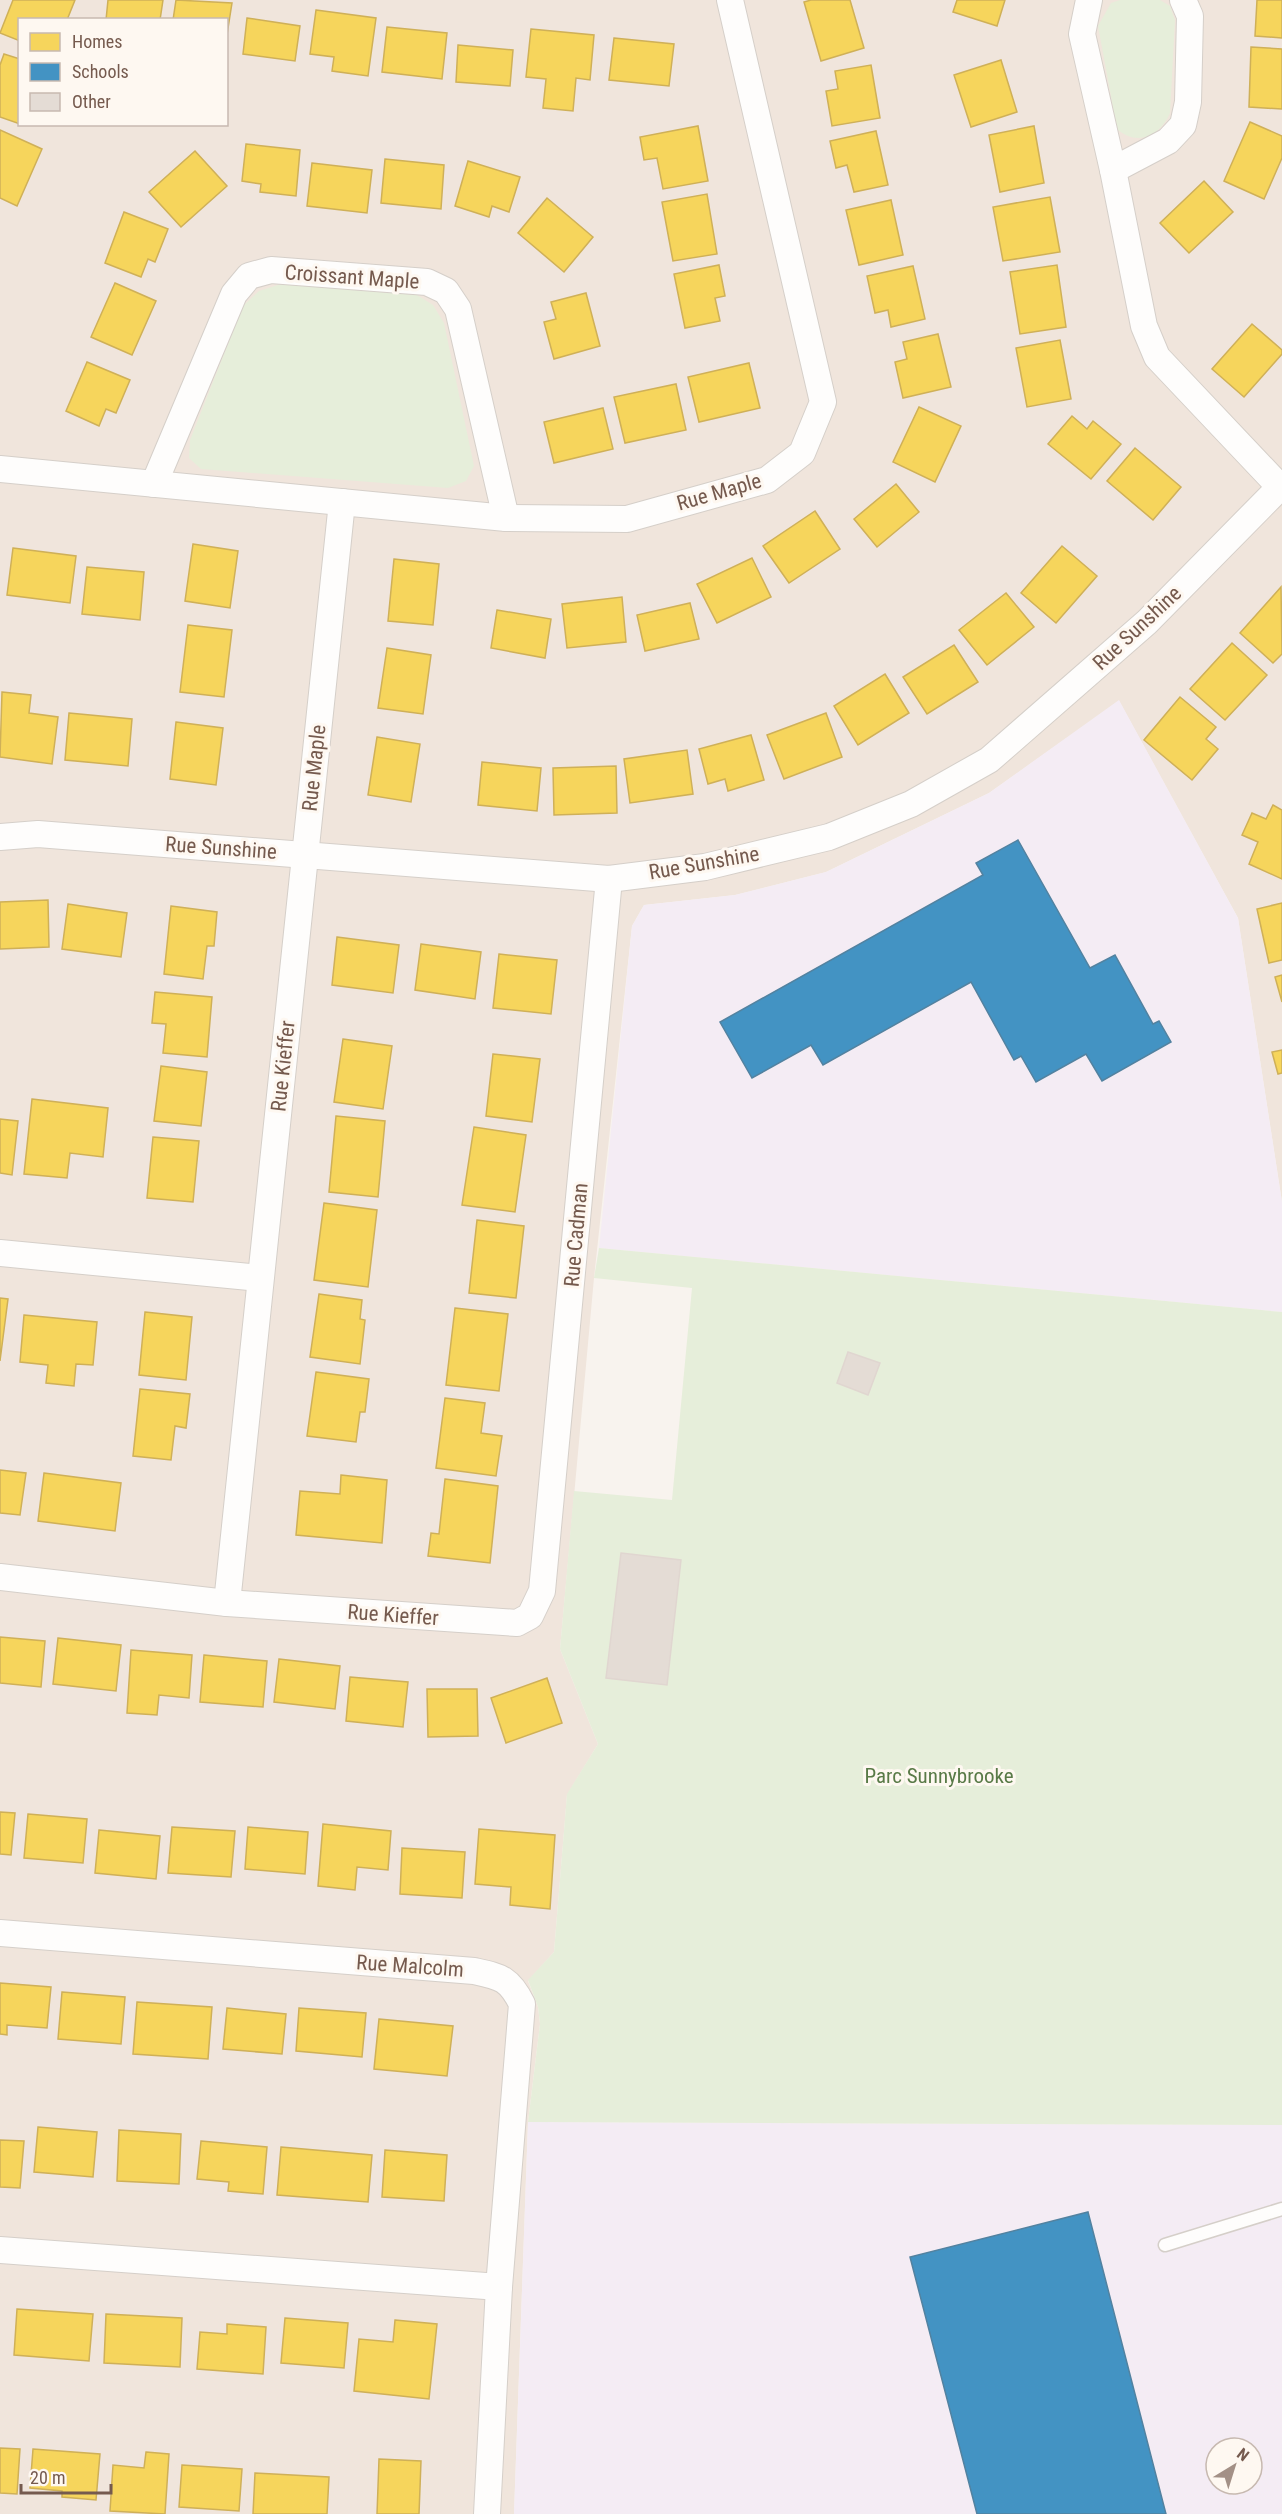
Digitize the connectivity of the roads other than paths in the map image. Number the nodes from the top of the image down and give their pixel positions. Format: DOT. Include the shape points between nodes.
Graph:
graph roads {
  1 [pos="730,0"];
  2 [pos="1089,0"];
  3 [pos="1183,0"];
  4 [pos="1113,170"];
  5 [pos="0,469"];
  6 [pos="154,484"];
  7 [pos="1281,486"];
  8 [pos="342,502"];
  9 [pos="506,518"];
  10 [pos="0,837"];
  11 [pos="305,855"];
  12 [pos="609,879"];
  13 [pos="0,1253"];
  14 [pos="261,1278"];
  15 [pos="0,1577"];
  16 [pos="542,1591"];
  17 [pos="227,1603"];
  18 [pos="0,1934"];
  19 [pos="1282,2209"];
  20 [pos="1165,2244"];
  21 [pos="0,2250"];
  22 [pos="499,2287"];
  23 [pos="487,2514"];
  1 -- 9 [label="street, Rue Maple" via="823,402 802,453 766,480 627,519"];
  2 -- 4 [label="street" via="1082,33"];
  3 -- 4 [label="street" via="1190,16 1188,102 1183,125 1168,141"];
  4 -- 7 [label="street" via="1144,326 1157,357"];
  5 -- 6 [label="street, Rue Maple"];
  6 -- 8 [label="street, Rue Maple"];
  6 -- 9 [label="street, Croissant Maple" via="234,294 249,276 271,270 427,282 446,291 458,309"];
  7 -- 12 [label="street, Rue Sunshine" via="1147,622 989,760 911,804 829,837 705,867"];
  8 -- 9 [label="street, Rue Maple"];
  8 -- 11 [label="street, Rue Maple"];
  10 -- 11 [label="street, Rue Sunshine" via="38,834"];
  11 -- 12 [label="street, Rue Sunshine"];
  11 -- 14 [label="street, Rue Kieffer"];
  12 -- 16 [label="street, Rue Cadman"];
  13 -- 14 [label="street"];
  14 -- 17 [label="street, Rue Kieffer"];
  15 -- 17 [label="street, Rue Kieffer"];
  16 -- 17 [label="street, Rue Kieffer" via="530,1616 517,1623"];
  18 -- 22 [label="street, Rue Malcolm" via="500,1976 514,1987 522,2004"];
  19 -- 20 [label="lane"];
  21 -- 22 [label="street"];
  22 -- 23 [label="street, Rue Malcolm"];
}
